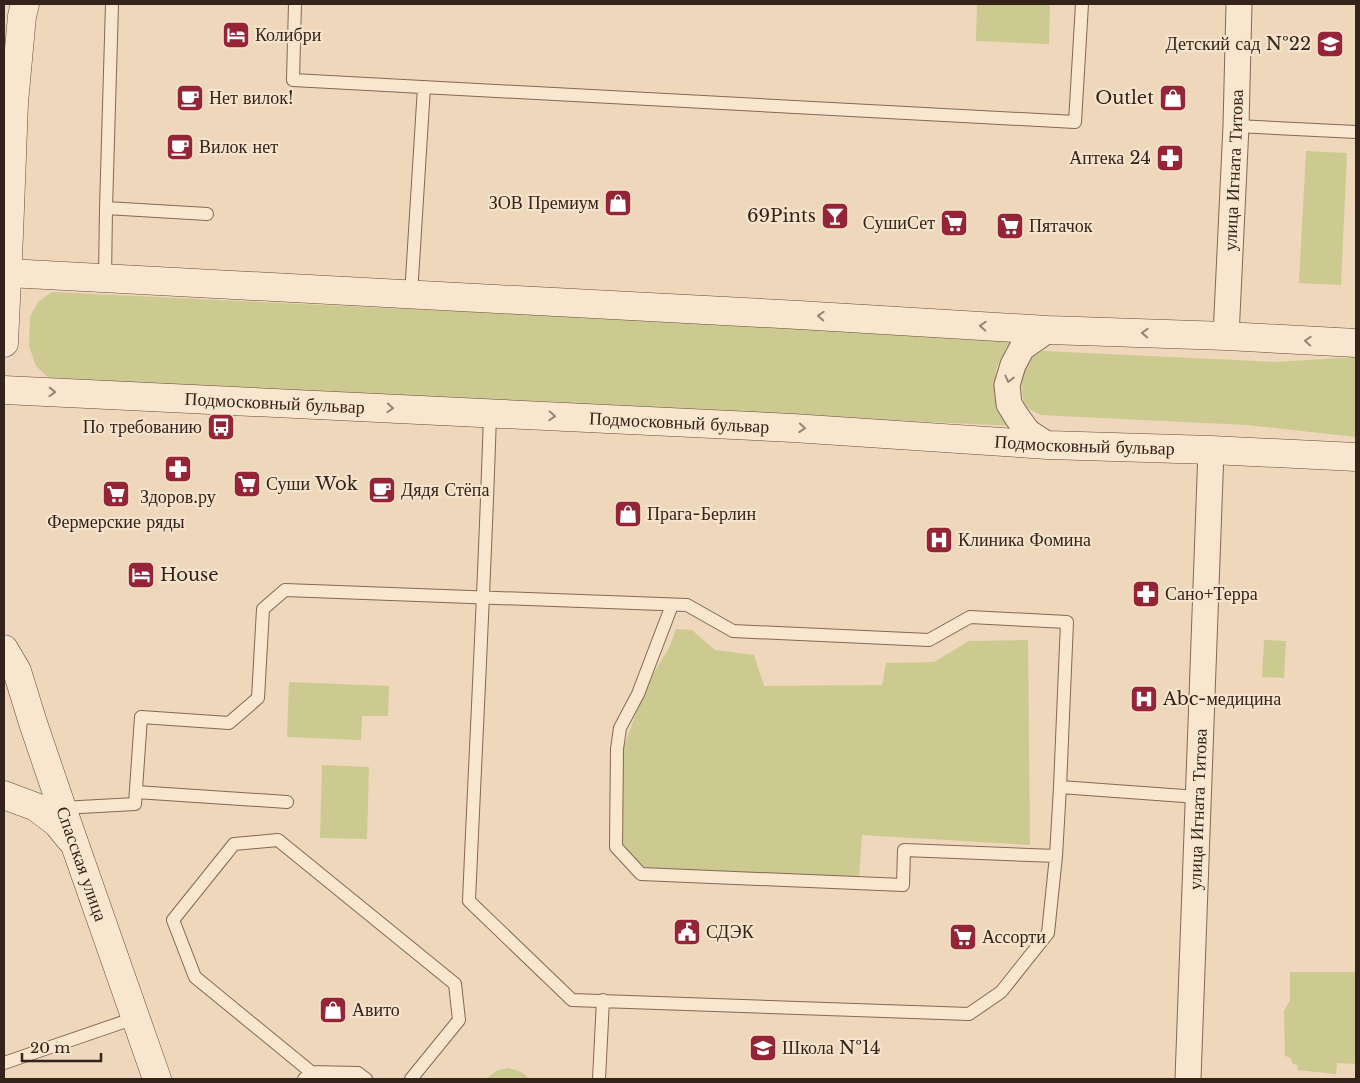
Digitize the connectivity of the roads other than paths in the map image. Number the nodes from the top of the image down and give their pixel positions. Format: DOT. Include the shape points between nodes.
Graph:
graph roads {
  1 [pos="25,4"];
  2 [pos="112,4"];
  3 [pos="295,4"];
  4 [pos="1082,4"];
  5 [pos="1239,4"];
  6 [pos="10,77"];
  7 [pos="424,87"];
  8 [pos="1236,126"];
  9 [pos="1356,132"];
  10 [pos="106,208"];
  11 [pos="207,214"];
  12 [pos="8,274"];
  13 [pos="106,279"];
  14 [pos="411,295"];
  15 [pos="1048,330"];
  16 [pos="1226,336"];
  17 [pos="4,343"];
  18 [pos="1356,343"];
  19 [pos="4,390"];
  20 [pos="490,414"];
  21 [pos="1048,445"];
  22 [pos="1211,450"];
  23 [pos="1356,457"];
  24 [pos="484,597"];
  25 [pos="672,605"];
  26 [pos="4,649"];
  27 [pos="1060,787"];
  28 [pos="136,792"];
  29 [pos="4,794"];
  30 [pos="1198,797"];
  31 [pos="287,802"];
  32 [pos="62,808"];
  33 [pos="75,846"];
  34 [pos="1056,856"];
  35 [pos="603,1000"];
  36 [pos="135,1018"];
  37 [pos="4,1063"];
  38 [pos="308,1076"];
  39 [pos="157,1079"];
  40 [pos="366,1079"];
  41 [pos="411,1079"];
  42 [pos="599,1079"];
  43 [pos="1188,1079"];
  1 -- 6 [label="street"];
  2 -- 10 [label="lane"];
  3 -- 7 [label="lane" via="293,80"];
  4 -- 7 [label="lane" via="1075,122"];
  5 -- 8 [label="street, улица Игната Титова"];
  6 -- 12 [label="street" via="14,103"];
  7 -- 14 [label="lane"];
  8 -- 9 [label="lane"];
  8 -- 16 [label="street, улица Игната Титова"];
  10 -- 11 [label="lane"];
  10 -- 13 [label="lane"];
  12 -- 13 [label="street"];
  12 -- 17 [label="street"];
  13 -- 14 [label="street"];
  15 -- 14 [label="street, one-way"];
  16 -- 15 [label="street, one-way"];
  15 -- 21 [label="street, one-way" via="1022,348 1007,385 1009,404 1016,417 1028,432"];
  18 -- 16 [label="street, one-way"];
  19 -- 20 [label="street, Подмосковный бульвар, one-way"];
  20 -- 21 [label="street, Подмосковный бульвар, one-way" via="793,428"];
  20 -- 24 [label="lane"];
  21 -- 22 [label="street, Подмосковный бульвар"];
  22 -- 23 [label="street, Подмосковный бульвар"];
  22 -- 30 [label="street, улица Игната Титова"];
  24 -- 25 [label="lane"];
  24 -- 28 [label="lane" via="285,590 263,609 258,698 229,723 141,717"];
  24 -- 35 [label="lane" via="470,902 572,1000"];
  25 -- 27 [label="lane" via="687,606 733,631 929,640 970,617 1067,622"];
  25 -- 34 [label="lane" via="638,694 620,728 617,749 616,847 641,874 903,885 904,850"];
  26 -- 32 [label="street, Спасская улица" via="17,671"];
  27 -- 30 [label="lane"];
  27 -- 34 [label="lane"];
  28 -- 31 [label="lane"];
  28 -- 32 [label="lane" via="135,804"];
  29 -- 33 [label="street" via="36,807 57,823"];
  30 -- 43 [label="street, улица Игната Титова"];
  32 -- 33 [label="street, Спасская улица"];
  33 -- 36 [label="street, Спасская улица"];
  34 -- 35 [label="lane" via="1048,933 1001,992 969,1014"];
  35 -- 42 [label="lane"];
  36 -- 37 [label="lane"];
  36 -- 39 [label="street, Спасская улица"];
  38 -- 40 [label="lane" via="358,1073"];
  38 -- 41 [label="lane" via="195,977 173,920 234,844 278,840 455,984 459,1020"];
}
